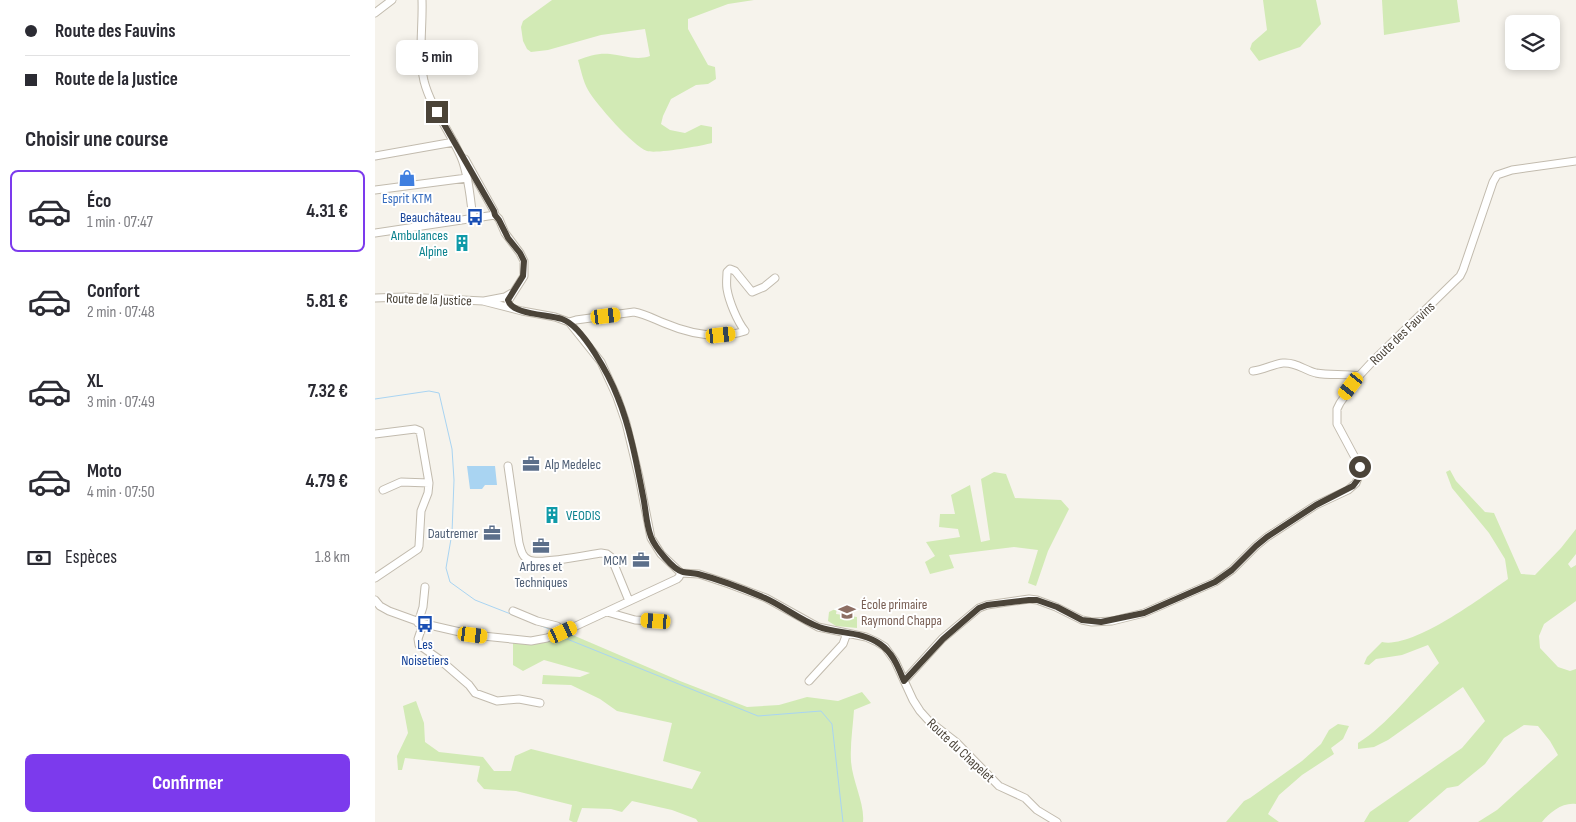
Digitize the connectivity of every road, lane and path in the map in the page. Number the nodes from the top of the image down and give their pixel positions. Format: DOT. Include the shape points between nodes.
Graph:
graph roads {
  1 [pos="392,0"];
  2 [pos="422,0"];
  3 [pos="375,13"];
  4 [pos="454,142"];
  5 [pos="375,156"];
  6 [pos="1576,161"];
  7 [pos="467,180"];
  8 [pos="477,180"];
  9 [pos="375,190"];
  10 [pos="495,215"];
  11 [pos="473,218"];
  12 [pos="375,233"];
  13 [pos="775,278"];
  14 [pos="375,298"];
  15 [pos="504,302"];
  16 [pos="569,322"];
  17 [pos="1253,371"];
  18 [pos="1359,376"];
  19 [pos="375,434"];
  20 [pos="508,466"];
  21 [pos="429,483"];
  22 [pos="383,490"];
  23 [pos="681,573"];
  24 [pos="375,578"];
  25 [pos="425,588"];
  26 [pos="375,600"];
  27 [pos="629,602"];
  28 [pos="513,611"];
  29 [pos="607,612"];
  30 [pos="656,621"];
  31 [pos="421,623"];
  32 [pos="563,632"];
  33 [pos="847,633"];
  34 [pos="809,681"];
  35 [pos="904,681"];
  36 [pos="540,703"];
  37 [pos="1057,822"];
  1 -- 3 [label="street"];
  2 -- 4 [label="street" via="424,80"];
  4 -- 5 [label="street"];
  4 -- 7 [label="street" via="464,163"];
  4 -- 8 [label="street"];
  6 -- 18 [label="street, Route des Fauvins" via="1497,175 1460,276"];
  7 -- 8 [label="street"];
  7 -- 9 [label="street"];
  7 -- 11 [label="street"];
  8 -- 10 [label="street"];
  10 -- 11 [label="street"];
  10 -- 15 [label="street" via="524,261 523,276"];
  11 -- 12 [label="street"];
  13 -- 16 [label="street" via="752,292 735,271 730,269 727,272 727,289 745,331 736,334 703,335 634,312"];
  14 -- 15 [label="street, Route de la Justice"];
  15 -- 16 [label="street, Route de la Justice" via="515,310"];
  16 -- 23 [label="street" via="601,362 617,397 625,417 651,538 661,554"];
  17 -- 18 [label="street" via="1290,363 1317,373"];
  18 -- 35 [label="street, Route des Fauvins" via="1340,403 1336,416 1339,430 1358,462 1356,483 1267,537 1223,577 1144,613 1101,622 1082,620 1037,600 987,605 979,608 943,639"];
  19 -- 21 [label="street" via="420,431"];
  20 -- 27 [label="street" via="519,544 525,558 536,562 607,554"];
  21 -- 22 [label="street" via="401,482"];
  21 -- 24 [label="street" via="421,511 419,546"];
  23 -- 27 [label="street" via="679,578"];
  23 -- 33 [label="street" via="699,574 729,584 766,598 818,626"];
  25 -- 31 [label="street"];
  26 -- 31 [label="street" via="384,609"];
  27 -- 29 [label="street"];
  28 -- 32 [label="street" via="557,626"];
  29 -- 30 [label="street" via="635,620"];
  29 -- 32 [label="street"];
  31 -- 32 [label="street" via="473,635 521,641 540,640"];
  31 -- 36 [label="street" via="419,645 475,693 497,701"];
  33 -- 34 [label="street" via="843,644"];
  33 -- 35 [label="street" via="866,637 885,647"];
  35 -- 37 [label="street, Route du Chapelet" via="929,721 956,742 999,786 1025,798"];
}
